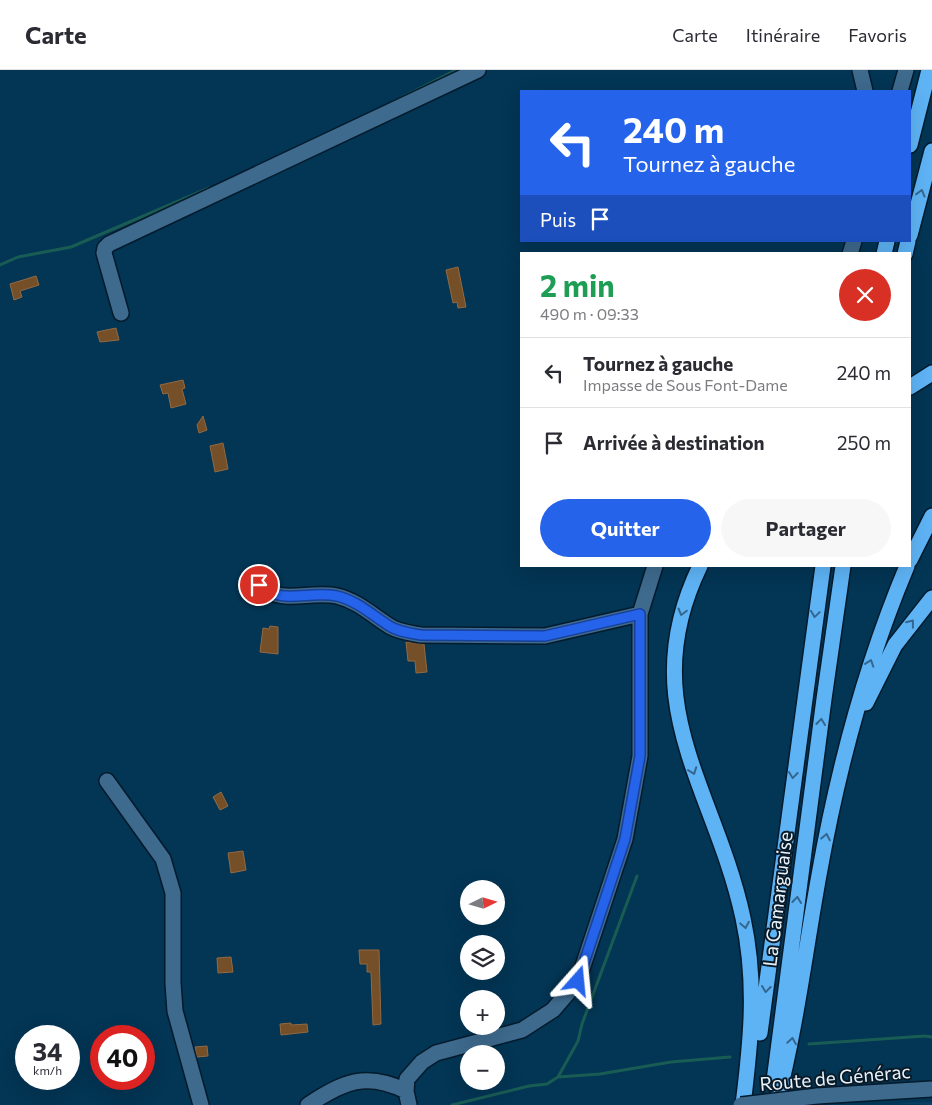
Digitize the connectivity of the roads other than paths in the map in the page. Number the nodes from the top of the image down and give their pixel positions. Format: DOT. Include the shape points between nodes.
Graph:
graph roads {
  1 [pos="478,70"];
  2 [pos="860,70"];
  3 [pos="906,70"];
  4 [pos="929,70"];
  5 [pos="865,90"];
  6 [pos="900,90"];
  7 [pos="911,142"];
  8 [pos="932,151"];
  9 [pos="911,231"];
  10 [pos="121,313"];
  11 [pos="932,373"];
  12 [pos="911,386"];
  13 [pos="932,516"];
  14 [pos="911,558"];
  15 [pos="655,567"];
  16 [pos="700,567"];
  17 [pos="823,567"];
  18 [pos="843,567"];
  19 [pos="907,567"];
  20 [pos="259,585"];
  21 [pos="932,598"];
  22 [pos="640,614"];
  23 [pos="843,760"];
  24 [pos="107,781"];
  25 [pos="932,1089"];
  26 [pos="408,1100"];
  27 [pos="201,1105"];
  28 [pos="308,1105"];
  29 [pos="742,1105"];
  30 [pos="751,1105"];
  31 [pos="771,1105"];
  32 [pos="776,1105"];
  1 -- 10 [label="street" via="109,244 104,253"];
  2 -- 5 [label="street"];
  3 -- 6 [label="street"];
  4 -- 7 [label="highway"];
  9 -- 8 [label="highway, one-way"];
  11 -- 12 [label="highway"];
  13 -- 14 [label="highway"];
  15 -- 22 [label="street"];
  16 -- 29 [label="highway, one-way" via="680,621 674,687 682,737 730,870 748,940 752,1032"];
  17 -- 30 [label="highway, one-way"];
  31 -- 18 [label="highway, La Camarguaise, one-way"];
  23 -- 19 [label="highway, one-way" via="867,671"];
  20 -- 22 [label="street" via="269,594 282,596 338,596 360,605 392,628 421,635 545,636"];
  23 -- 21 [label="highway, one-way" via="881,670 908,626"];
  22 -- 26 [label="street" via="640,756 625,839 578,981 553,1010 522,1030 436,1053 422,1062 407,1079"];
  32 -- 23 [label="highway, one-way" via="790,1051 819,875"];
  24 -- 27 [label="street" via="163,859 173,893 175,1011"];
  25 -- 29 [label="street, Route de Générac, bridge" via="817,1096"];
  26 -- 28 [label="street" via="374,1079 336,1087"];
}
